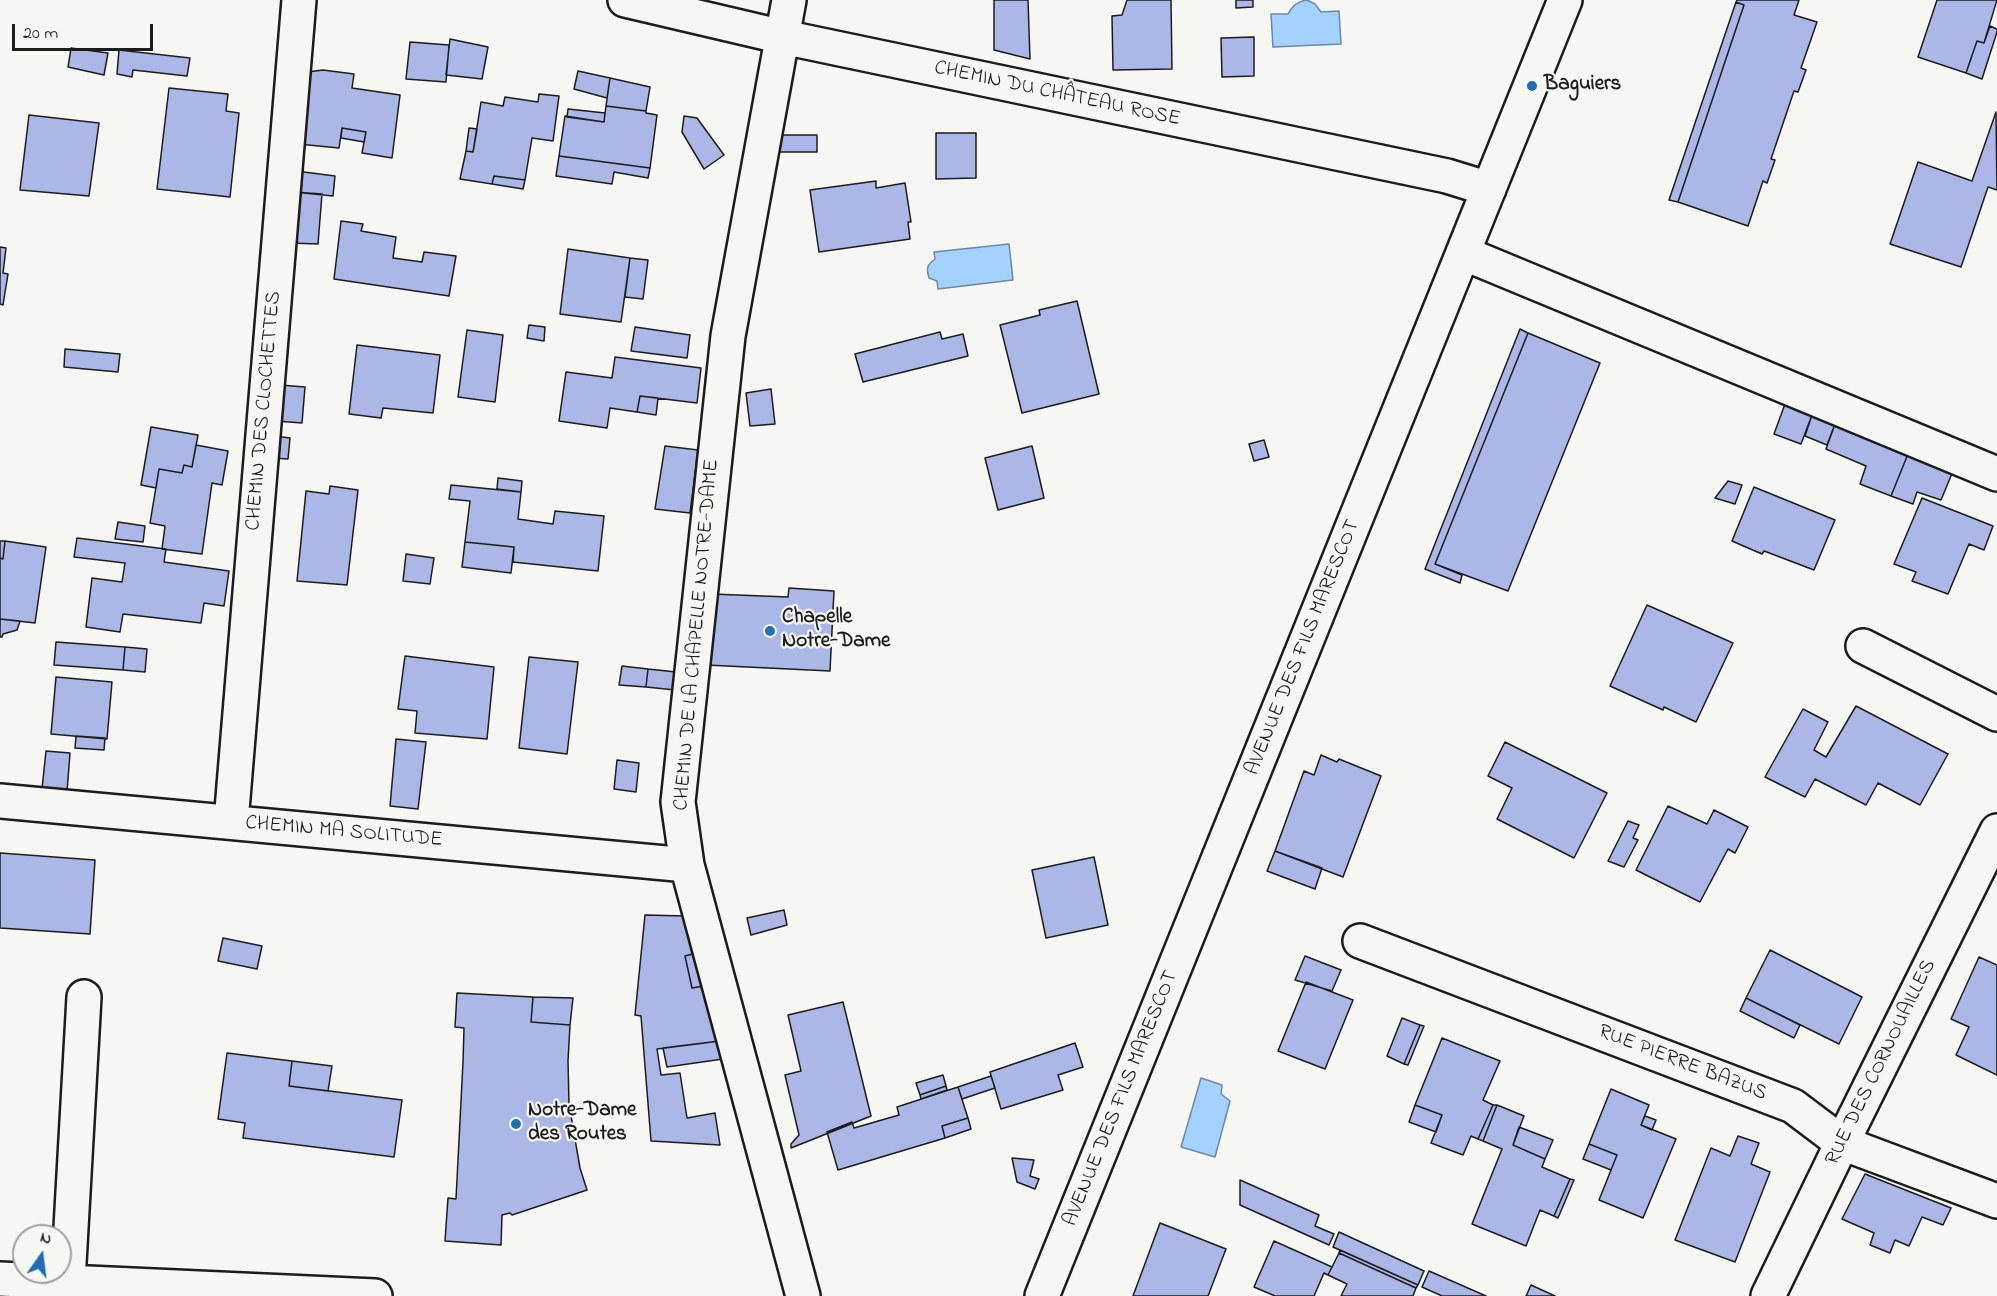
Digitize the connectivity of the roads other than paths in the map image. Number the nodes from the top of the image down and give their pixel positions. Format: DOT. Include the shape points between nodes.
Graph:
graph roads {
  1 [pos="299,0"];
  2 [pos="625,0"];
  3 [pos="789,0"];
  4 [pos="1565,0"];
  5 [pos="783,37"];
  6 [pos="1489,189"];
  7 [pos="1463,253"];
  8 [pos="1997,474"];
  9 [pos="1863,646"];
  10 [pos="1997,714"];
  11 [pos="0,801"];
  12 [pos="231,822"];
  13 [pos="1997,831"];
  14 [pos="687,865"];
  15 [pos="1360,942"];
  16 [pos="84,996"];
  17 [pos="1842,1143"];
  18 [pos="1997,1201"];
  19 [pos="71,1224"];
  20 [pos="72,1281"];
  21 [pos="375,1296"];
  22 [pos="803,1296"];
  23 [pos="1042,1296"];
  24 [pos="1768,1296"];
  1 -- 12 [label="street, CHEMIN DES CLOCHETTES"];
  2 -- 5 [label="street, CHEMIN DU CHÂTEAU ROSE"];
  3 -- 5 [label="street, CHEMIN DE LA CHAPELLE NOTRE-DAME"];
  4 -- 6 [label="street, AVENUE DES FILS MARESCOT"];
  5 -- 6 [label="street, CHEMIN DU CHÂTEAU ROSE" via="1447,176"];
  5 -- 14 [label="street, CHEMIN DE LA CHAPELLE NOTRE-DAME" via="728,336 678,802"];
  6 -- 7 [label="street, AVENUE DES FILS MARESCOT"];
  7 -- 8 [label="street"];
  7 -- 23 [label="street, AVENUE DES FILS MARESCOT"];
  9 -- 10 [label="street"];
  11 -- 12 [label="street, CHEMIN MA SOLITUDE"];
  12 -- 14 [label="street, CHEMIN MA SOLITUDE"];
  13 -- 17 [label="street, RUE DES CORNOUAILLES"];
  14 -- 22 [label="street, CHEMIN DE LA CHAPELLE NOTRE-DAME"];
  15 -- 17 [label="street, RUE PIERRE BAZUS" via="1793,1106"];
  16 -- 19 [label="street"];
  17 -- 18 [label="street, RUE PIERRE BAZUS"];
  17 -- 24 [label="street, RUE DES CORNOUAILLES"];
  20 -- 21 [label="street"];
}
